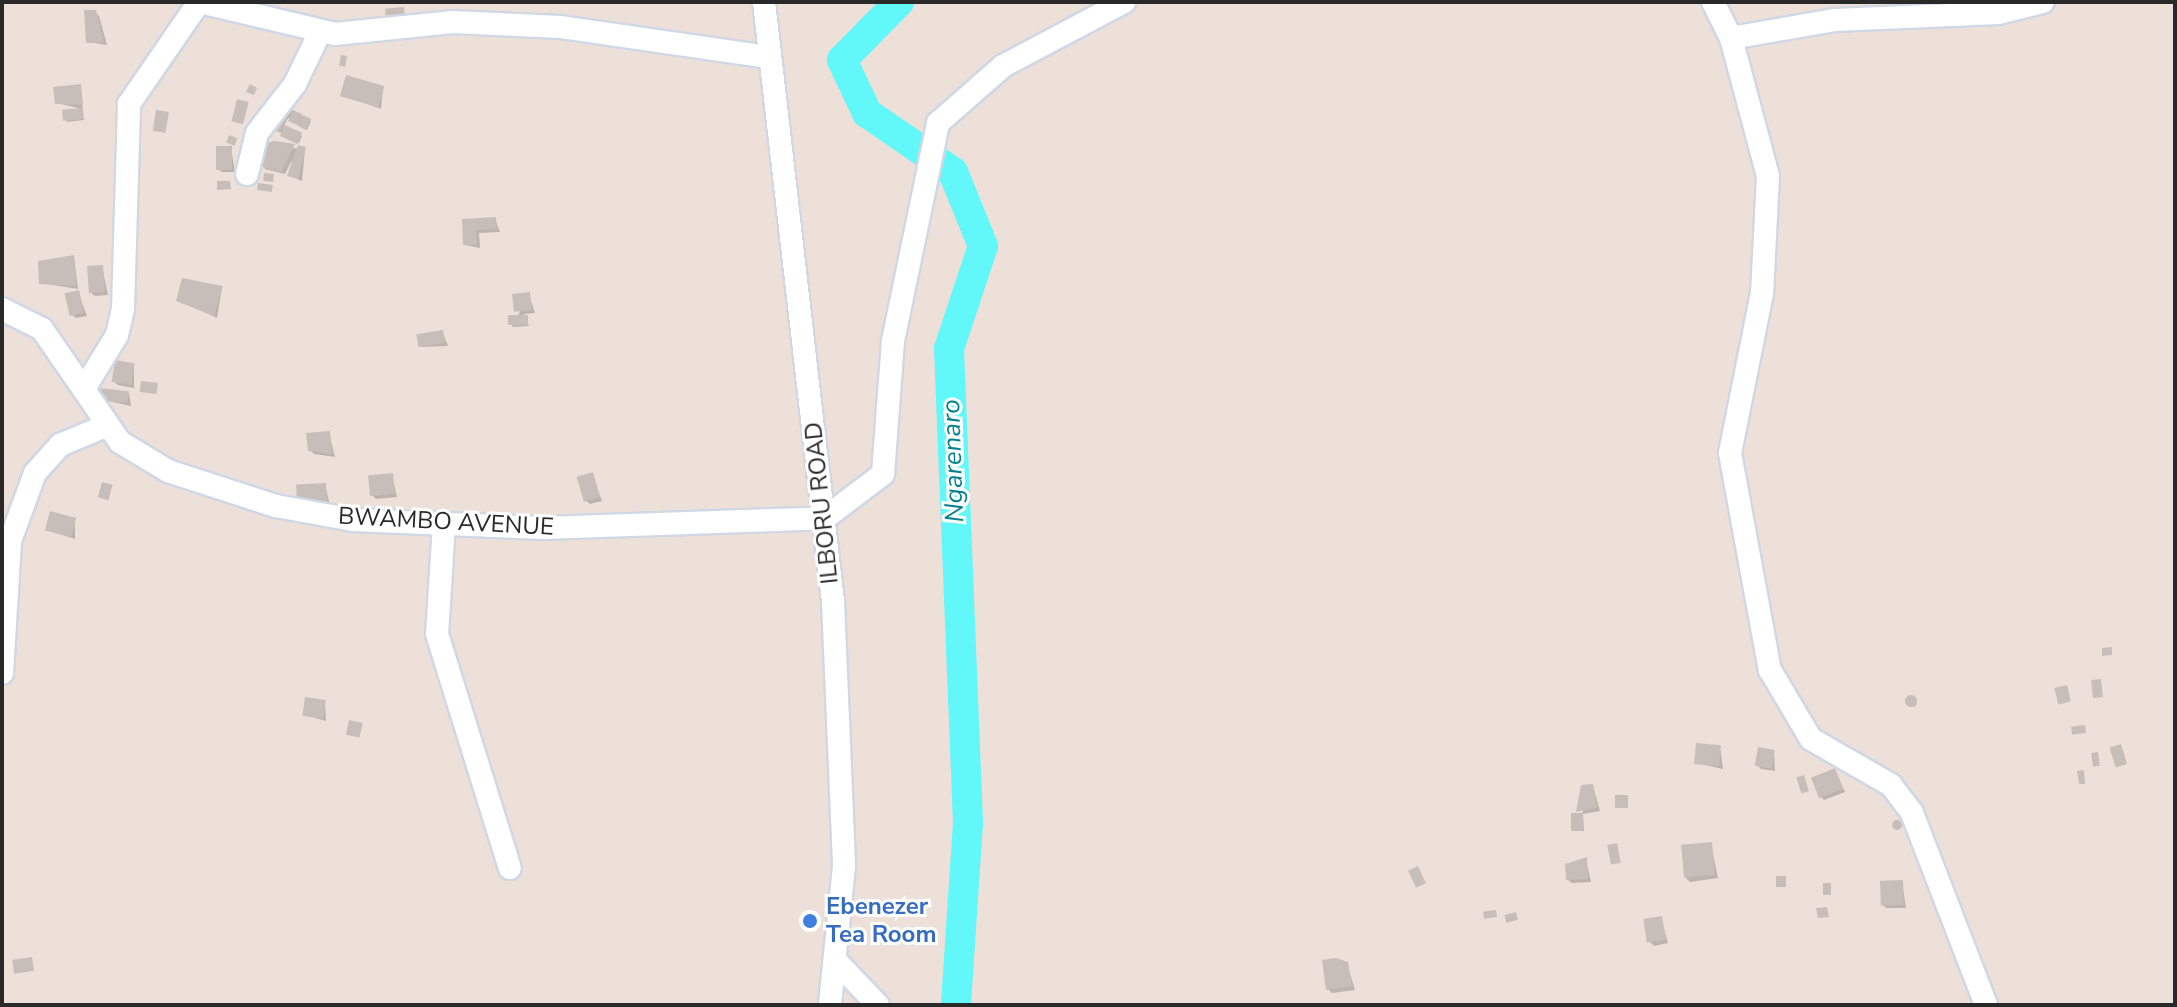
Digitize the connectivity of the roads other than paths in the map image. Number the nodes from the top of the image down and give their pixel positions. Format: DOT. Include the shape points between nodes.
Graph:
graph roads {
  1 [pos="200,2"];
  2 [pos="764,2"];
  3 [pos="1124,2"];
  4 [pos="1713,2"];
  5 [pos="2043,2"];
  6 [pos="320,32"];
  7 [pos="1731,38"];
  8 [pos="769,57"];
  9 [pos="247,174"];
  10 [pos="2,309"];
  11 [pos="84,389"];
  12 [pos="103,427"];
  13 [pos="825,518"];
  14 [pos="444,524"];
  15 [pos="2,673"];
  16 [pos="510,868"];
  17 [pos="835,960"];
  18 [pos="830,1005"];
  19 [pos="878,1005"];
  20 [pos="1986,1005"];
  1 -- 6 [label="street"];
  1 -- 11 [label="street" via="129,104 123,309 117,335"];
  2 -- 8 [label="street, ILBORU ROAD"];
  3 -- 13 [label="street" via="1003,66 938,123 921,176 893,341 883,474"];
  4 -- 7 [label="street"];
  5 -- 7 [label="street" via="1998,13 1835,20"];
  6 -- 8 [label="street" via="453,22 560,27"];
  6 -- 9 [label="street" via="295,84 257,133"];
  7 -- 20 [label="street" via="1768,176 1762,293 1730,453 1770,670 1811,739 1891,785 1912,813"];
  8 -- 13 [label="street, ILBORU ROAD"];
  10 -- 11 [label="street, BWAMBO AVENUE" via="42,329"];
  11 -- 12 [label="street, BWAMBO AVENUE"];
  12 -- 14 [label="street, BWAMBO AVENUE" via="168,471 218,490 319,515"];
  12 -- 15 [label="street" via="60,445 35,473 10,541"];
  13 -- 14 [label="street, BWAMBO AVENUE" via="589,528"];
  13 -- 17 [label="street, ILBORU ROAD" via="844,808"];
  14 -- 16 [label="street" via="437,634"];
  17 -- 18 [label="street, ILBORU ROAD"];
  17 -- 19 [label="street"];
}
